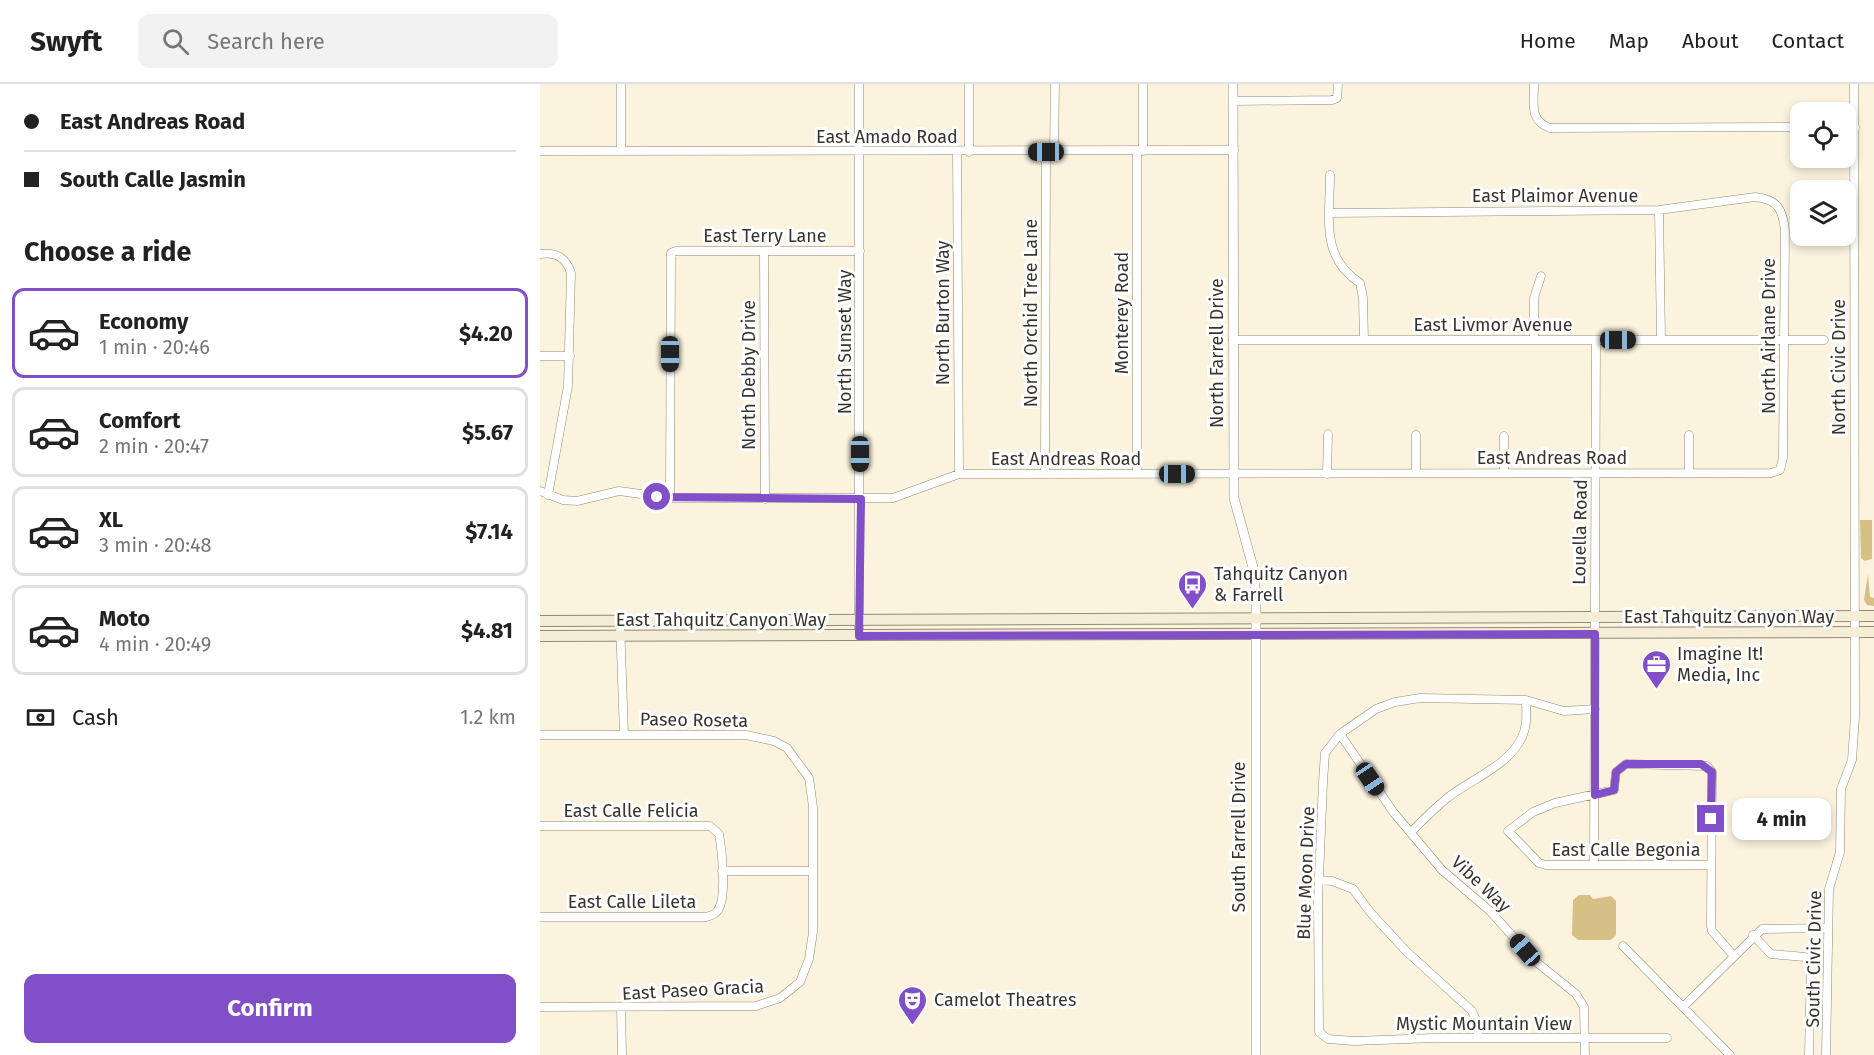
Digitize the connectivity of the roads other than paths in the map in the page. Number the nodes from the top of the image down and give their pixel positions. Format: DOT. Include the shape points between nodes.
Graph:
graph roads {
  1 [pos="621,84"];
  2 [pos="859,84"];
  3 [pos="969,84"];
  4 [pos="1055,84"];
  5 [pos="1143,84"];
  6 [pos="1233,84"];
  7 [pos="1338,84"];
  8 [pos="1533,84"];
  9 [pos="1854,84"];
  10 [pos="1233,101"];
  11 [pos="1854,102"];
  12 [pos="1790,127"];
  13 [pos="1234,150"];
  14 [pos="540,151"];
  15 [pos="621,151"];
  16 [pos="1140,151"];
  17 [pos="860,152"];
  18 [pos="957,152"];
  19 [pos="969,152"];
  20 [pos="1050,152"];
  21 [pos="1855,168"];
  22 [pos="1330,175"];
  23 [pos="1778,204"];
  24 [pos="1659,210"];
  25 [pos="1330,213"];
  26 [pos="860,250"];
  27 [pos="764,251"];
  28 [pos="540,254"];
  29 [pos="1541,276"];
  30 [pos="1233,340"];
  31 [pos="1364,340"];
  32 [pos="1534,340"];
  33 [pos="1596,340"];
  34 [pos="1661,340"];
  35 [pos="1784,340"];
  36 [pos="1824,340"];
  37 [pos="540,356"];
  38 [pos="570,356"];
  39 [pos="1328,434"];
  40 [pos="1416,435"];
  41 [pos="1689,435"];
  42 [pos="1503,436"];
  43 [pos="1780,470"];
  44 [pos="1416,473"];
  45 [pos="1504,473"];
  46 [pos="1595,473"];
  47 [pos="1689,473"];
  48 [pos="959,474"];
  49 [pos="1045,474"];
  50 [pos="1137,474"];
  51 [pos="1233,474"];
  52 [pos="1327,474"];
  53 [pos="544,493"];
  54 [pos="670,498"];
  55 [pos="765,499"];
  56 [pos="861,499"];
  57 [pos="1594,616"];
  58 [pos="1855,616"];
  59 [pos="1874,616"];
  60 [pos="1256,619"];
  61 [pos="540,621"];
  62 [pos="620,621"];
  63 [pos="859,621"];
  64 [pos="1855,632"];
  65 [pos="1874,632"];
  66 [pos="1256,634"];
  67 [pos="1595,634"];
  68 [pos="540,636"];
  69 [pos="620,636"];
  70 [pos="859,636"];
  71 [pos="1526,700"];
  72 [pos="1595,708"];
  73 [pos="1340,734"];
  74 [pos="540,735"];
  75 [pos="624,735"];
  76 [pos="1595,795"];
  77 [pos="540,826"];
  78 [pos="1412,831"];
  79 [pos="1594,865"];
  80 [pos="1711,865"];
  81 [pos="722,870"];
  82 [pos="812,871"];
  83 [pos="1318,880"];
  84 [pos="540,917"];
  85 [pos="1827,928"];
  86 [pos="1753,935"];
  87 [pos="1623,946"];
  88 [pos="1734,956"];
  89 [pos="540,1007"];
  90 [pos="621,1008"];
  91 [pos="1683,1008"];
  92 [pos="1319,1018"];
  93 [pos="1478,1038"];
  94 [pos="1585,1038"];
  95 [pos="1666,1038"];
  96 [pos="622,1055"];
  97 [pos="1256,1055"];
  98 [pos="1585,1055"];
  99 [pos="1730,1055"];
  100 [pos="1809,1055"];
  101 [pos="1826,1055"];
  1 -- 15 [label="street"];
  2 -- 17 [label="street, North Sunset Way"];
  3 -- 19 [label="street"];
  4 -- 20 [label="street, North Orchid Tree Lane"];
  5 -- 16 [label="street, Monterey Road"];
  6 -- 10 [label="street, North Farrell Drive"];
  7 -- 10 [label="street" via="1337,98 1332,100"];
  8 -- 12 [label="street" via="1534,115 1537,122 1550,128"];
  9 -- 11 [label="street, North Civic Drive"];
  10 -- 13 [label="street, North Farrell Drive"];
  13 -- 16 [label="street, East Amado Road"];
  13 -- 30 [label="street, North Farrell Drive"];
  14 -- 15 [label="street, East Amado Road"];
  15 -- 17 [label="street, East Amado Road"];
  16 -- 20 [label="street, East Amado Road"];
  16 -- 50 [label="street, Monterey Road"];
  17 -- 18 [label="street, East Amado Road"];
  17 -- 26 [label="street, North Sunset Way"];
  18 -- 19 [label="street, East Amado Road"];
  18 -- 48 [label="street, North Burton Way"];
  19 -- 20 [label="street, East Amado Road"];
  20 -- 49 [label="street, North Orchid Tree Lane"];
  21 -- 58 [label="street, North Civic Drive"];
  22 -- 25 [label="street"];
  23 -- 24 [label="street, East Plaimor Avenue" via="1755,197"];
  23 -- 35 [label="street, North Airlane Drive" via="1784,214 1785,231"];
  24 -- 25 [label="street, East Plaimor Avenue"];
  24 -- 34 [label="street"];
  25 -- 31 [label="street" via="1332,252 1345,273 1360,283"];
  26 -- 27 [label="street, East Terry Lane"];
  26 -- 56 [label="street, North Sunset Way"];
  27 -- 54 [label="street, East Terry Lane" via="671,253"];
  27 -- 55 [label="street, North Debby Drive"];
  28 -- 38 [label="street" via="561,257 571,273"];
  29 -- 32 [label="street" via="1534,298"];
  30 -- 31 [label="street, East Livmor Avenue"];
  30 -- 51 [label="street, North Farrell Drive"];
  31 -- 32 [label="street, East Livmor Avenue"];
  32 -- 33 [label="street, East Livmor Avenue"];
  33 -- 34 [label="street, East Livmor Avenue"];
  33 -- 46 [label="street, Louella Road"];
  34 -- 35 [label="street, East Livmor Avenue"];
  35 -- 36 [label="street, East Livmor Avenue"];
  35 -- 43 [label="street, North Airlane Drive"];
  37 -- 38 [label="street"];
  38 -- 53 [label="street" via="565,417"];
  39 -- 52 [label="street"];
  40 -- 44 [label="street"];
  41 -- 47 [label="street"];
  42 -- 45 [label="street"];
  43 -- 47 [label="street, East Andreas Road"];
  44 -- 45 [label="street, East Andreas Road"];
  44 -- 52 [label="street, East Andreas Road"];
  45 -- 46 [label="street, East Andreas Road"];
  46 -- 47 [label="street, East Andreas Road"];
  46 -- 57 [label="street, Louella Road"];
  48 -- 49 [label="street, East Andreas Road"];
  48 -- 56 [label="street, East Andreas Road" via="893,498"];
  49 -- 50 [label="street, East Andreas Road"];
  50 -- 51 [label="street, East Andreas Road"];
  51 -- 52 [label="street, East Andreas Road"];
  51 -- 60 [label="street, North Farrell Drive" via="1239,520 1254,571"];
  53 -- 54 [label="street, East Andreas Road" via="577,501 619,491"];
  54 -- 55 [label="street, East Andreas Road"];
  55 -- 56 [label="street, East Andreas Road"];
  56 -- 63 [label="street, North Sunset Way"];
  57 -- 58 [label="main road, East Tahquitz Canyon Way"];
  57 -- 60 [label="main road, East Tahquitz Canyon Way"];
  57 -- 67 [label="street, Louella Road"];
  58 -- 59 [label="main road, East Tahquitz Canyon Way"];
  58 -- 64 [label="street, South Civic Drive"];
  60 -- 63 [label="main road, East Tahquitz Canyon Way"];
  60 -- 66 [label="street, South Farrell Drive"];
  61 -- 62 [label="main road, East Tahquitz Canyon Way"];
  62 -- 63 [label="main road, East Tahquitz Canyon Way"];
  62 -- 69 [label="street"];
  63 -- 70 [label="street, North Sunset Way"];
  64 -- 65 [label="main road, East Tahquitz Canyon Way"];
  64 -- 67 [label="main road, East Tahquitz Canyon Way"];
  64 -- 85 [label="street, South Civic Drive" via="1852,760 1841,789 1840,852 1828,889"];
  66 -- 67 [label="main road, East Tahquitz Canyon Way"];
  66 -- 70 [label="main road, East Tahquitz Canyon Way"];
  66 -- 97 [label="street, South Farrell Drive"];
  67 -- 72 [label="street, Louella Road"];
  68 -- 69 [label="main road, East Tahquitz Canyon Way"];
  69 -- 70 [label="main road, East Tahquitz Canyon Way"];
  69 -- 75 [label="street"];
  71 -- 72 [label="street" via="1564,711"];
  71 -- 73 [label="street" via="1451,697 1395,702 1376,708"];
  71 -- 78 [label="street" via="1527,721 1515,748 1446,798"];
  72 -- 76 [label="street, Louella Road"];
  73 -- 78 [label="street, Vibe Way" via="1394,813"];
  73 -- 83 [label="street, Blue Moon Drive" via="1325,753"];
  74 -- 75 [label="street, Paseo Roseta"];
  75 -- 82 [label="street, Paseo Roseta" via="746,735 787,748 804,768 812,793"];
  76 -- 79 [label="street, Louella Road"];
  76 -- 79 [label="street, East Calle Begonia" via="1533,812 1508,831 1539,863"];
  76 -- 80 [label="street" via="1614,790 1616,772 1626,764 1707,766 1712,772"];
  77 -- 81 [label="street, East Calle Felicia" via="710,826 719,834"];
  78 -- 94 [label="street, Vibe Way" via="1442,870 1490,911 1535,961 1576,994 1584,1006"];
  79 -- 80 [label="street, East Calle Begonia"];
  80 -- 88 [label="street" via="1712,931"];
  81 -- 82 [label="street"];
  81 -- 84 [label="street, East Calle Lileta" via="722,899 714,915"];
  82 -- 90 [label="street, East Paseo Gracia" via="811,948 800,982 790,990 769,1003 756,1005"];
  83 -- 92 [label="street, Blue Moon Drive"];
  83 -- 93 [label="street" via="1353,889 1405,950 1472,1011"];
  85 -- 86 [label="street" via="1768,928"];
  85 -- 101 [label="street, South Civic Drive"];
  86 -- 88 [label="street"];
  86 -- 100 [label="street" via="1771,954 1806,957 1811,964"];
  87 -- 91 [label="street"];
  88 -- 91 [label="street"];
  89 -- 90 [label="street, East Paseo Gracia"];
  90 -- 96 [label="street"];
  91 -- 99 [label="street"];
  92 -- 93 [label="street, Mystic Mountain View" via="1319,1032 1328,1039"];
  93 -- 94 [label="street, Mystic Mountain View"];
  94 -- 95 [label="street, Mystic Mountain View"];
  94 -- 98 [label="street, Vibe Way"];
}
